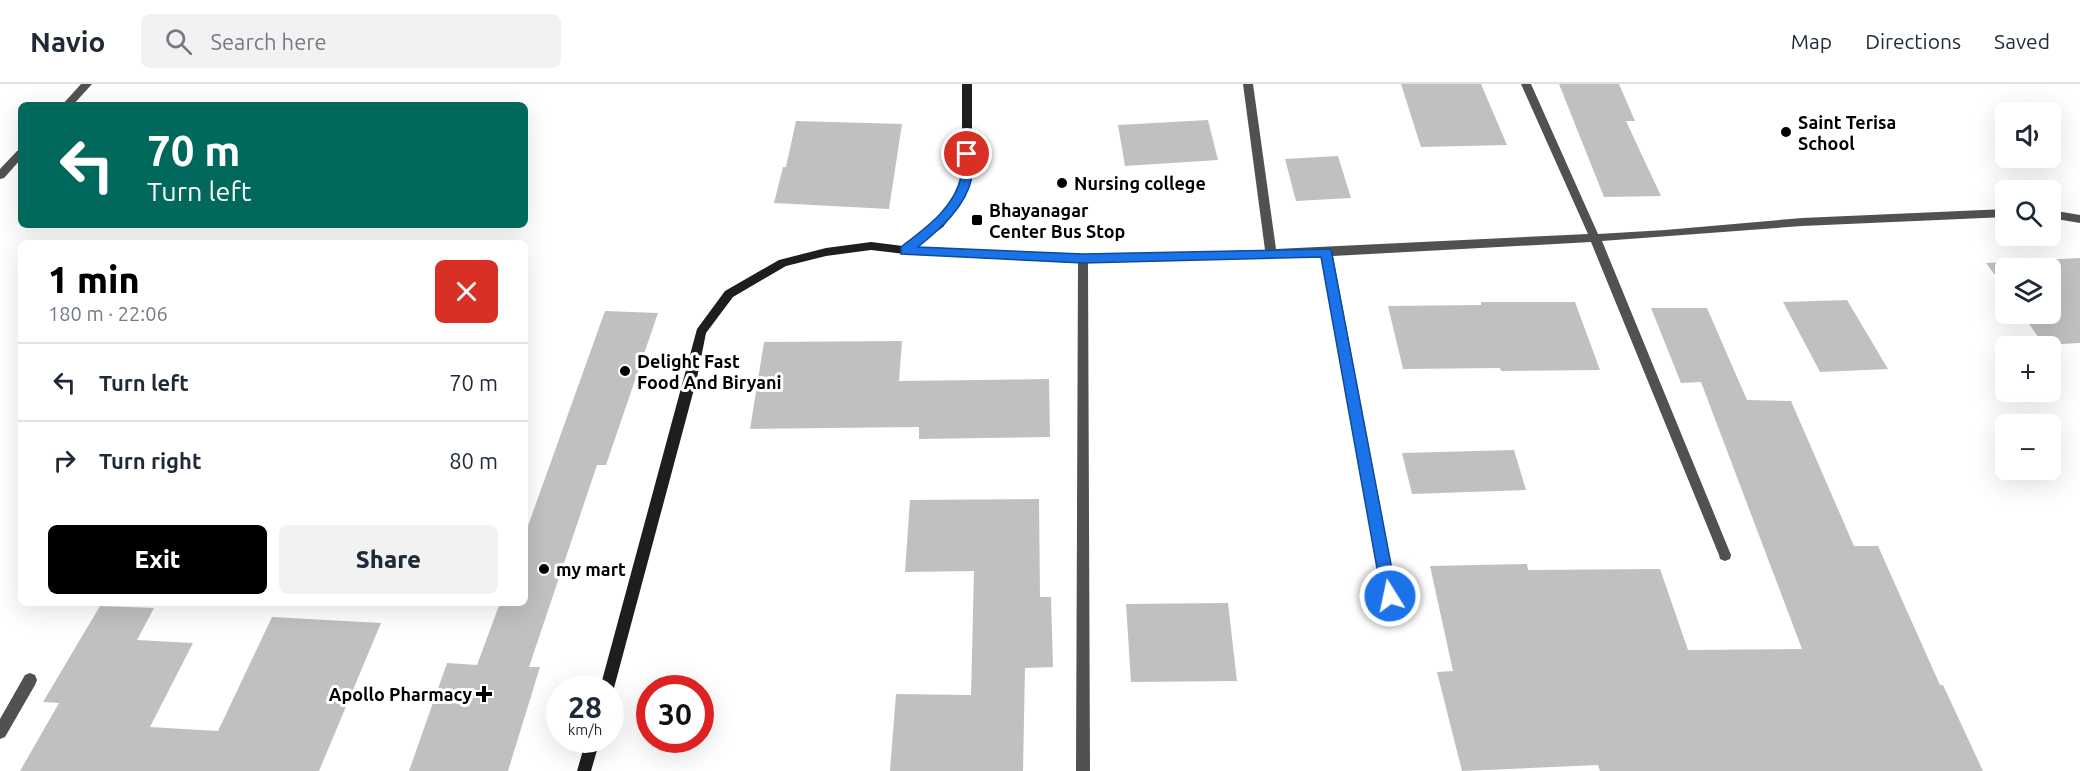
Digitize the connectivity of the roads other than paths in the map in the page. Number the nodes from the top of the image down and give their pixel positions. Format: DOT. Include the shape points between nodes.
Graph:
graph roads {
  1 [pos="87,84"];
  2 [pos="967,84"];
  3 [pos="1248,84"];
  4 [pos="1526,84"];
  5 [pos="70,102"];
  6 [pos="18,156"];
  7 [pos="0,175"];
  8 [pos="1995,213"];
  9 [pos="2061,216"];
  10 [pos="2080,219"];
  11 [pos="1595,238"];
  12 [pos="905,250"];
  13 [pos="1327,252"];
  14 [pos="1271,253"];
  15 [pos="1083,259"];
  16 [pos="1725,555"];
  17 [pos="1390,596"];
  18 [pos="611,675"];
  19 [pos="30,680"];
  20 [pos="0,732"];
  21 [pos="589,753"];
  22 [pos="584,771"];
  23 [pos="1083,771"];
  1 -- 5 [label="street"];
  2 -- 12 [label="main road" via="967,177 957,200 939,224"];
  3 -- 14 [label="street"];
  4 -- 11 [label="street"];
  6 -- 7 [label="street"];
  8 -- 11 [label="street" via="1802,222"];
  9 -- 10 [label="street"];
  11 -- 13 [label="street"];
  11 -- 16 [label="street"];
  12 -- 15 [label="street"];
  12 -- 18 [label="main road" via="871,246 783,263 729,294 700,332 688,390"];
  13 -- 14 [label="street"];
  13 -- 17 [label="street"];
  14 -- 15 [label="street"];
  15 -- 23 [label="street"];
  19 -- 20 [label="street"];
  21 -- 22 [label="main road"];
}
